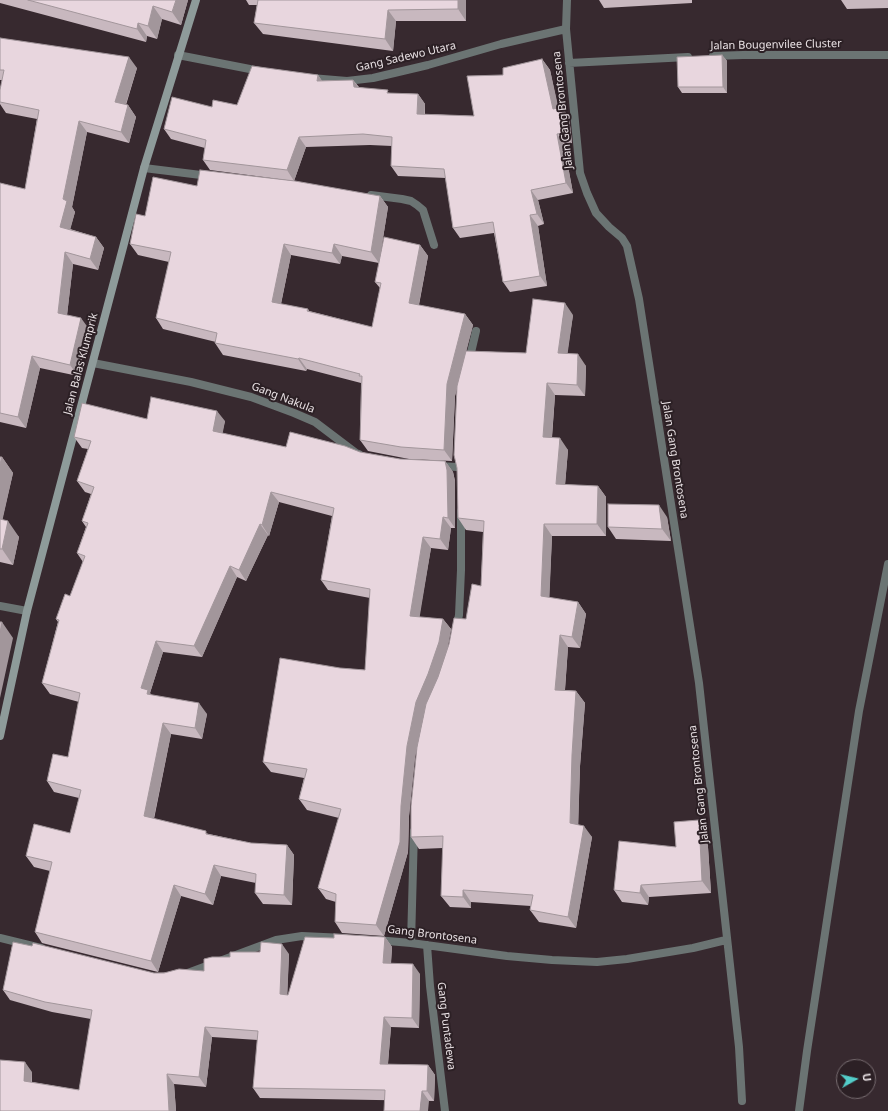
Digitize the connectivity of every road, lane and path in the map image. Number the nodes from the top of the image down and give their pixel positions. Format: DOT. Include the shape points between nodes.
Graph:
graph roads {
  1 [pos="196,0"];
  2 [pos="566,0"];
  3 [pos="566,29"];
  4 [pos="178,55"];
  5 [pos="888,55"];
  6 [pos="569,63"];
  7 [pos="266,72"];
  8 [pos="303,77"];
  9 [pos="144,168"];
  10 [pos="220,178"];
  11 [pos="364,194"];
  12 [pos="434,244"];
  13 [pos="476,331"];
  14 [pos="93,362"];
  15 [pos="467,367"];
  16 [pos="368,457"];
  17 [pos="429,465"];
  18 [pos="458,467"];
  19 [pos="460,503"];
  20 [pos="888,564"];
  21 [pos="0,606"];
  22 [pos="27,611"];
  23 [pos="454,638"];
  24 [pos="0,736"];
  25 [pos="414,824"];
  26 [pos="0,938"];
  27 [pos="726,940"];
  28 [pos="411,942"];
  29 [pos="427,944"];
  30 [pos="46,950"];
  31 [pos="178,976"];
  32 [pos="742,1101"];
  33 [pos="445,1111"];
  34 [pos="799,1111"];
  1 -- 4 [label="street, Jalan Balas Klumprik"];
  2 -- 3 [label="street, Jalan Gang Brontosena"];
  3 -- 6 [label="street, Jalan Gang Brontosena"];
  3 -- 8 [label="street, Gang Sadewo Utara" via="373,78 347,81"];
  4 -- 7 [label="street"];
  4 -- 9 [label="street, Jalan Balas Klumprik"];
  5 -- 6 [label="street, Jalan Bougenvilee Cluster" via="743,55"];
  6 -- 27 [label="street, Jalan Gang Brontosena" via="580,173 596,213 628,246 634,272 699,683"];
  9 -- 10 [label="street"];
  9 -- 14 [label="street, Jalan Balas Klumprik"];
  11 -- 12 [label="street" via="402,199 417,205 423,210"];
  13 -- 15 [label="street"];
  14 -- 16 [label="street, Gang Nakula" via="251,397 315,422 356,453"];
  14 -- 22 [label="street, Jalan Balas Klumprik"];
  17 -- 18 [label="street"];
  19 -- 23 [label="street" via="461,570 459,615"];
  20 -- 34 [label="street" via="859,711"];
  21 -- 22 [label="street"];
  22 -- 24 [label="street, Jalan Balas Klumprik"];
  25 -- 28 [label="street"];
  26 -- 30 [label="street"];
  27 -- 29 [label="street, Gang Brontosena" via="693,948 597,962 522,957"];
  27 -- 32 [label="street, Jalan Gang Brontosena" via="739,1047"];
  28 -- 29 [label="street, Gang Brontosena"];
  28 -- 31 [label="street, Gang Brontosena" via="302,936 276,940"];
  29 -- 33 [label="street, Gang Puntadewa"];
}
